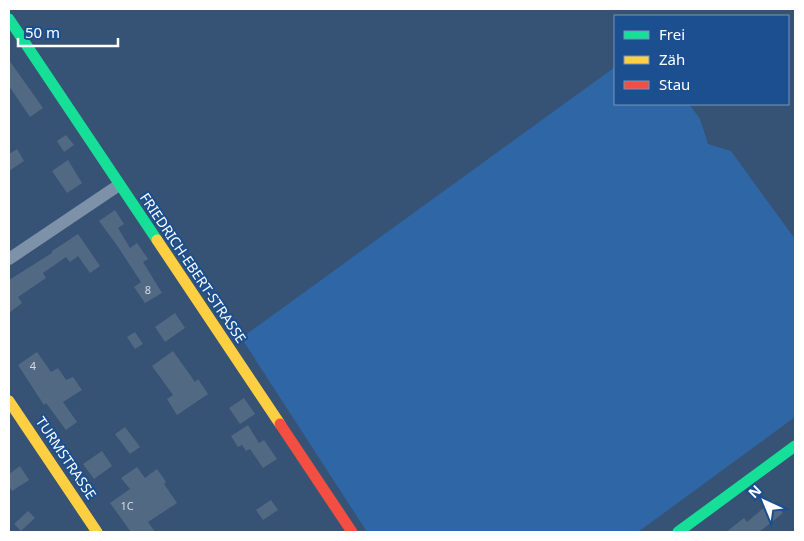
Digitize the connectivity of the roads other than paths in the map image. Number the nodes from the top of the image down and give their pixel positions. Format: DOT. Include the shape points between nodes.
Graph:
graph roads {
  1 [pos="9,19"];
  2 [pos="119,185"];
  3 [pos="9,259"];
  4 [pos="9,401"];
  5 [pos="795,446"];
  6 [pos="98,532"];
  7 [pos="352,532"];
  8 [pos="678,532"];
  1 -- 2 [label="street, FRIEDRICH-EBERT-STRASSE"];
  2 -- 3 [label="street"];
  2 -- 7 [label="street, FRIEDRICH-EBERT-STRASSE"];
  4 -- 6 [label="street, TURMSTRASSE"];
  5 -- 8 [label="street"];
}
